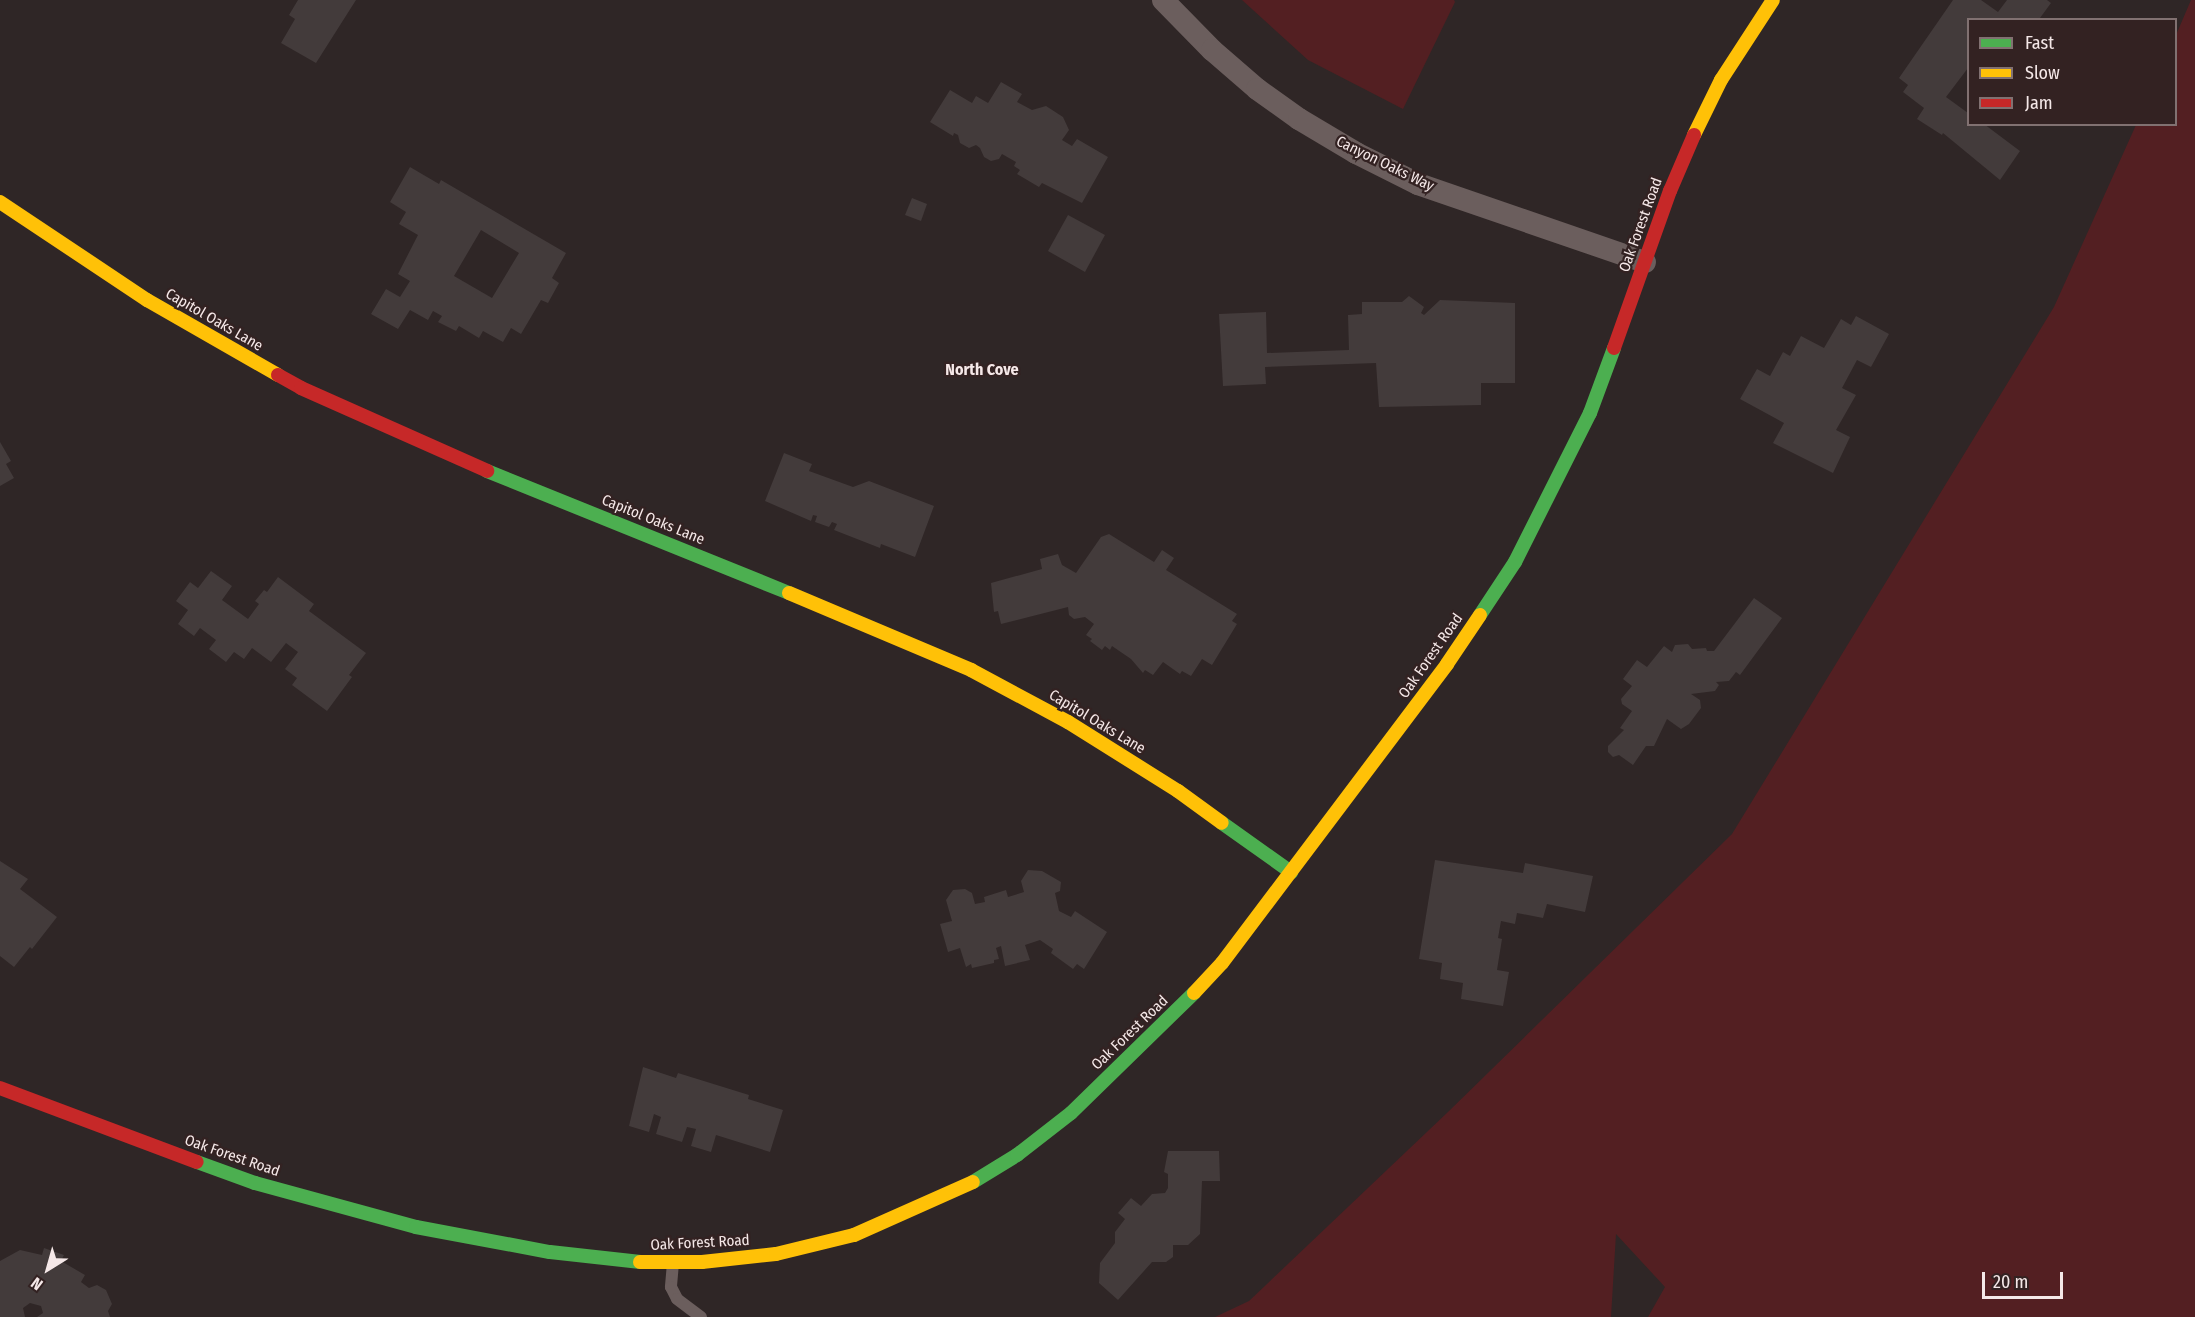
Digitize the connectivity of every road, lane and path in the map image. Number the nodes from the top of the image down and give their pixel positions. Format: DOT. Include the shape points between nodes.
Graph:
graph roads {
  1 [pos="1163,0"];
  2 [pos="1773,0"];
  3 [pos="0,202"];
  4 [pos="1645,262"];
  5 [pos="1291,872"];
  6 [pos="0,1088"];
  7 [pos="673,1262"];
  8 [pos="701,1317"];
  1 -- 4 [label="street, Canyon Oaks Way" via="1257,89 1356,153 1418,184"];
  2 -- 4 [label="street, Oak Forest Road" via="1721,80 1691,140"];
  3 -- 5 [label="street, Capitol Oaks Lane" via="147,300 301,388 448,455 971,670 1068,722 1178,790"];
  4 -- 5 [label="street, Oak Forest Road" via="1590,413 1515,562 1447,664"];
  5 -- 7 [label="street, Oak Forest Road" via="1222,963 1171,1017 1071,1113 1017,1155 968,1185 854,1235 776,1254"];
  6 -- 7 [label="street, Oak Forest Road" via="255,1183 416,1227 550,1252 634,1262"];
  7 -- 8 [label="lane" via="671,1287 677,1299"];
}
